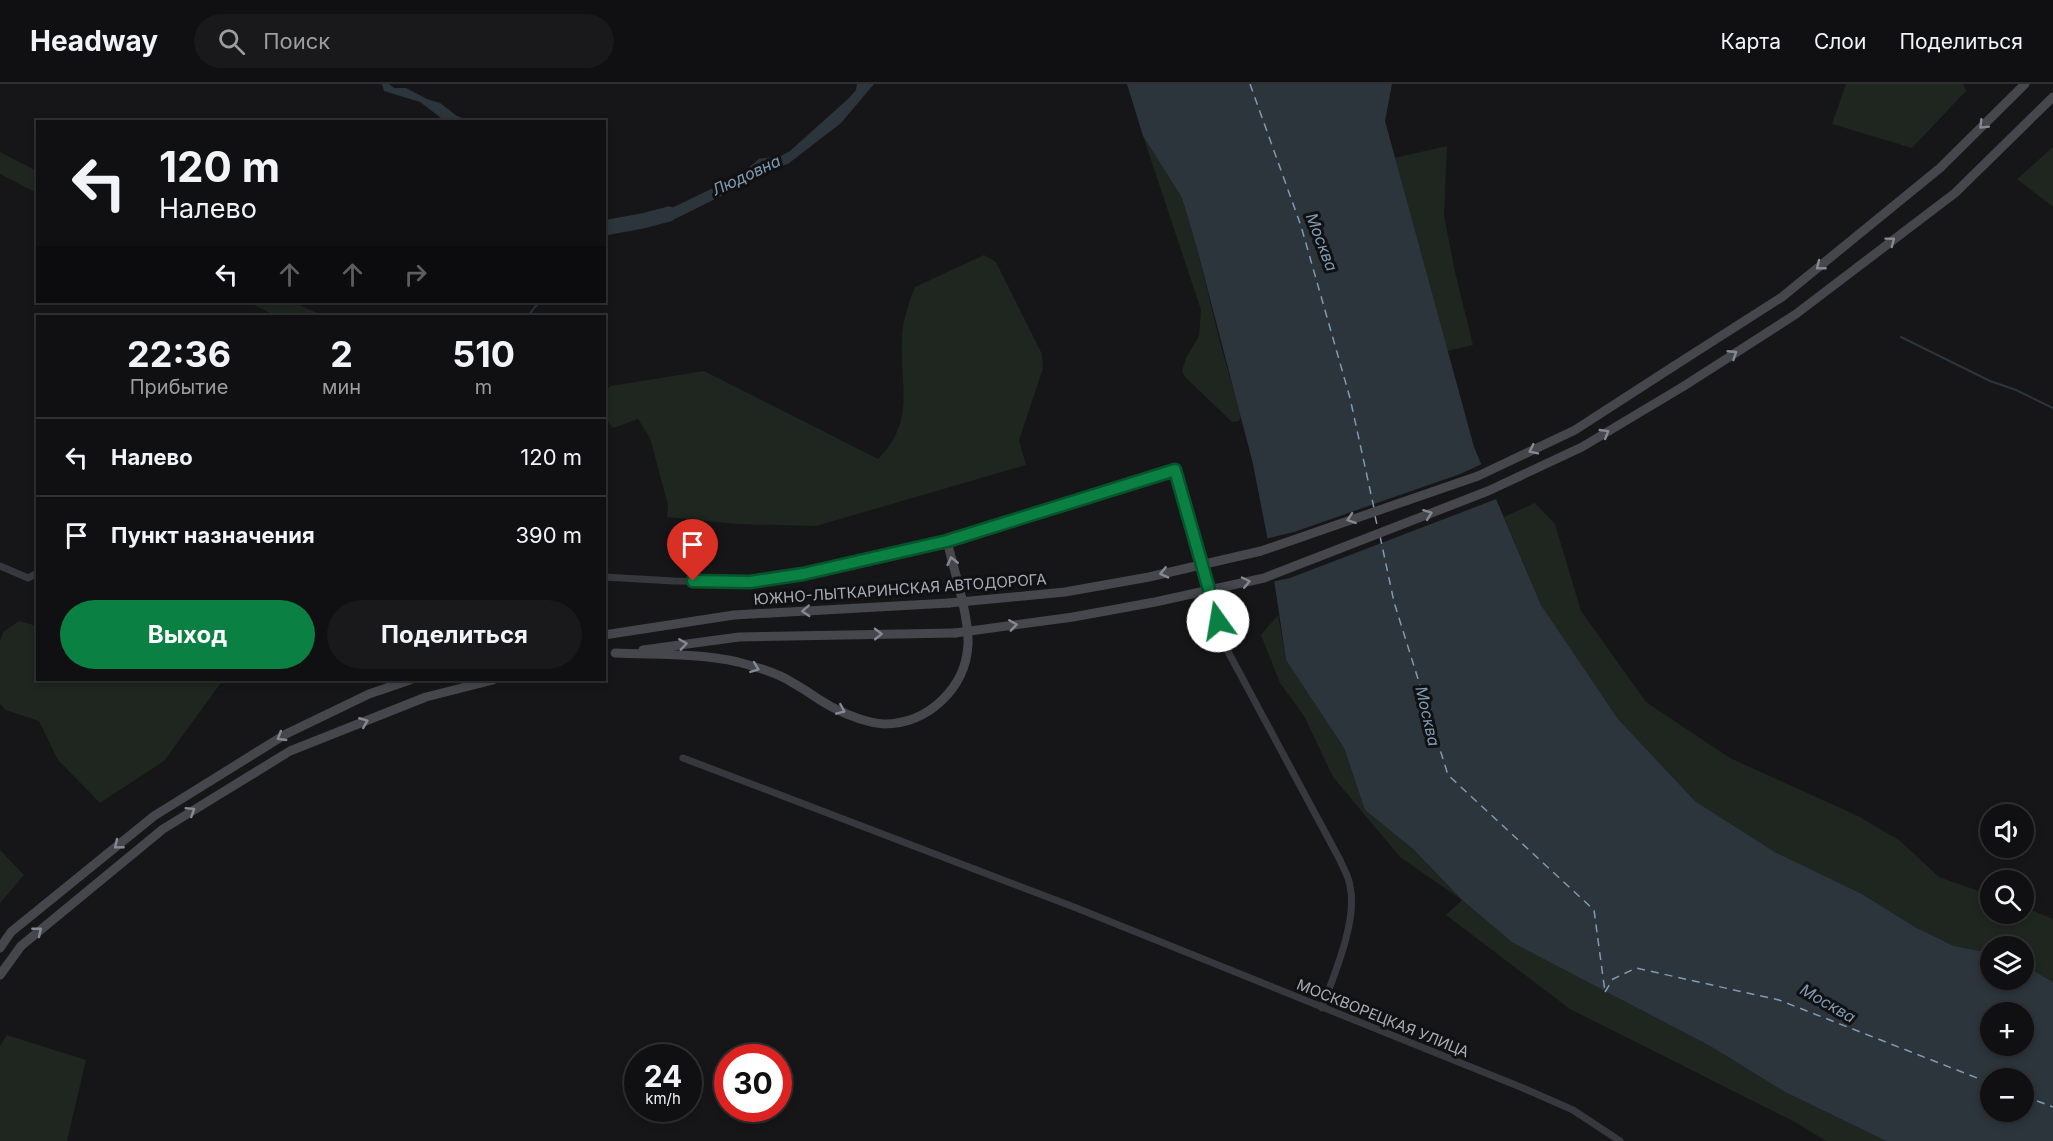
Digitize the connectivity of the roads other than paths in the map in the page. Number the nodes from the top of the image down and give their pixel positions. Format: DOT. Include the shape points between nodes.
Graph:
graph roads {
  1 [pos="2025,84"];
  2 [pos="2053,97"];
  3 [pos="947,541"];
  4 [pos="0,566"];
  5 [pos="36,574"];
  6 [pos="606,577"];
  7 [pos="606,634"];
  8 [pos="610,654"];
  9 [pos="407,681"];
  10 [pos="489,681"];
  11 [pos="682,758"];
  12 [pos="0,948"];
  13 [pos="0,975"];
  14 [pos="1322,1008"];
  15 [pos="1620,1141"];
  1 -- 7 [label="main road, ЮЖНО-ЛЫТКАРИНСКАЯ АВТОДОРОГА, one-way, bridge" via="1940,168 1782,297 1575,430 1478,476 1261,551 1149,577 1065,592 734,615"];
  8 -- 2 [label="main road, one-way, bridge" via="739,637 955,633 1155,602 1264,578 1488,491 1582,447 1684,386 1796,314 1955,193"];
  3 -- 6 [label="street" via="750,582"];
  8 -- 3 [label="main road, one-way" via="692,656 738,662 790,681 836,710 876,723 907,721 943,700 956,684 967,655 966,624"];
  3 -- 14 [label="street" via="1175,470 1224,644 1351,886 1351,916"];
  4 -- 5 [label="street" via="28,578"];
  9 -- 12 [label="main road, one-way" via="369,694 286,734 154,816 11,932"];
  13 -- 10 [label="main road, one-way" via="21,946 163,829 290,751 426,697"];
  11 -- 14 [label="street, МОСКВОРЕЦКАЯ УЛИЦА" via="1131,930"];
  14 -- 15 [label="street, МОСКВОРЕЦКАЯ УЛИЦА" via="1573,1110"];
}
